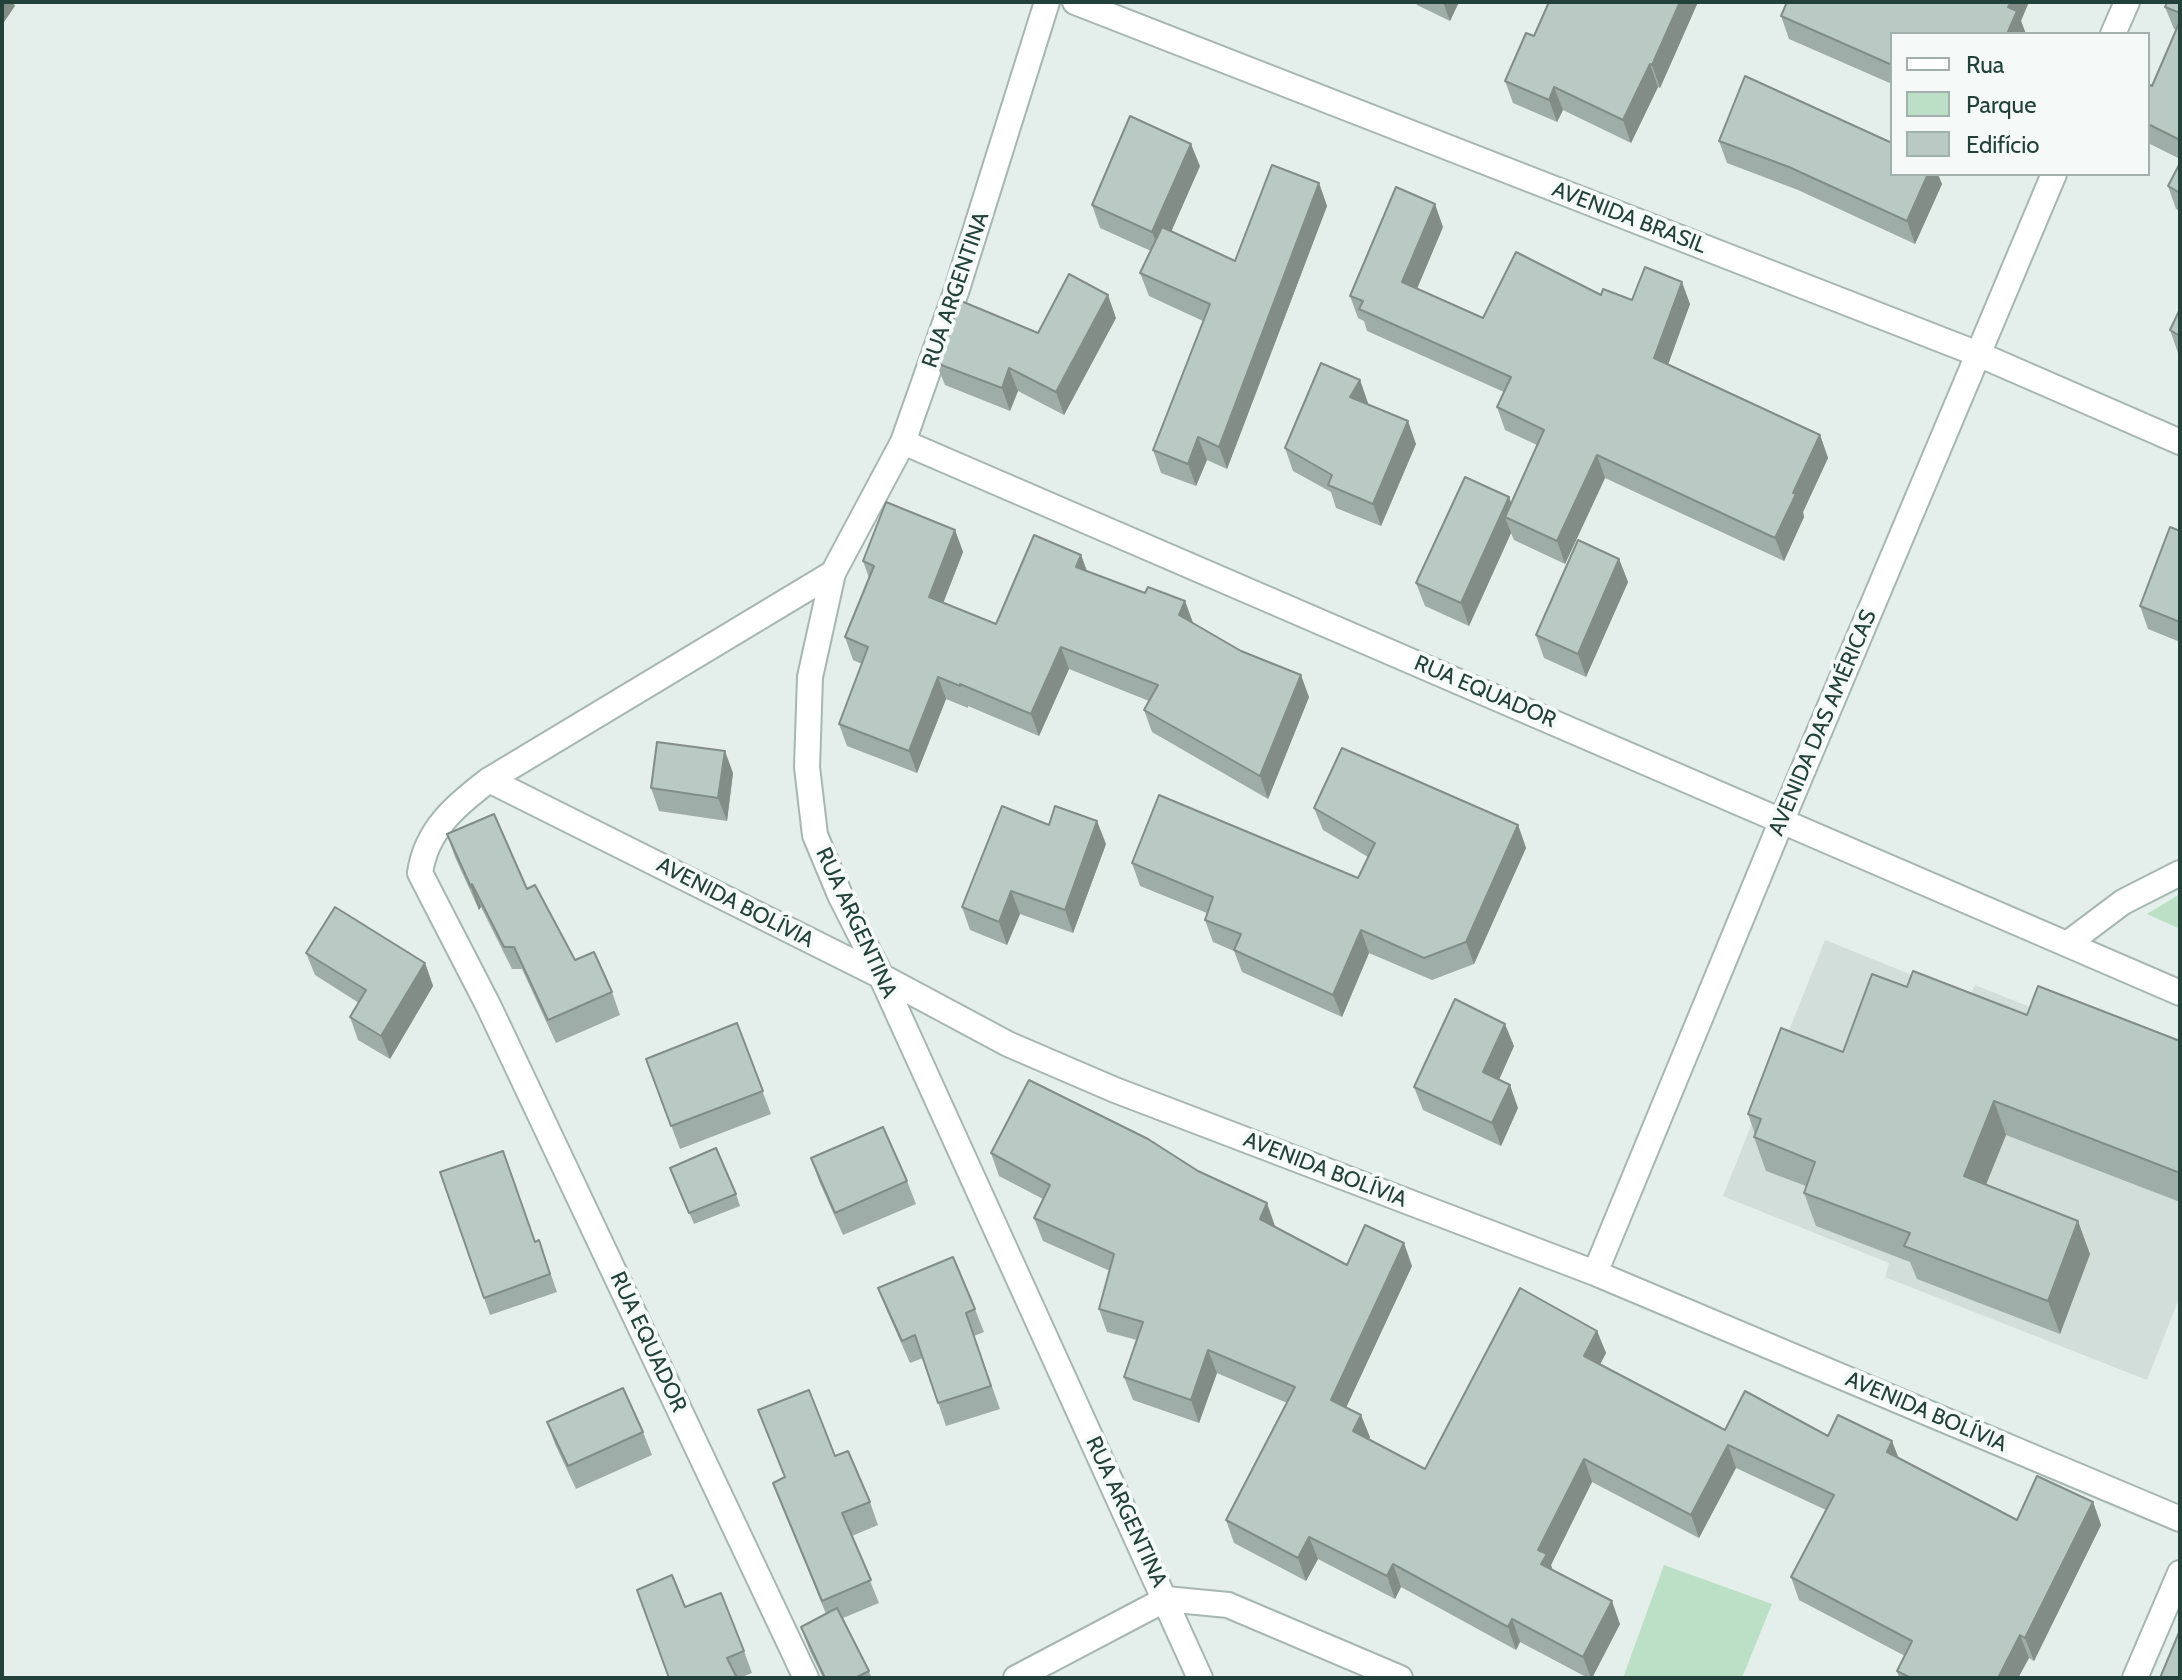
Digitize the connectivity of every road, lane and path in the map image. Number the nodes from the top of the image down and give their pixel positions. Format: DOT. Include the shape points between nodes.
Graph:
graph roads {
  1 [pos="1047,2"];
  2 [pos="1075,2"];
  3 [pos="2127,2"];
  4 [pos="2114,32"];
  5 [pos="2053,176"];
  6 [pos="1978,354"];
  7 [pos="903,442"];
  8 [pos="2180,442"];
  9 [pos="833,573"];
  10 [pos="489,780"];
  11 [pos="1782,820"];
  12 [pos="2180,873"];
  13 [pos="2067,944"];
  14 [pos="881,976"];
  15 [pos="2180,993"];
  16 [pos="1595,1273"];
  17 [pos="2180,1519"];
  18 [pos="2180,1573"];
  19 [pos="1166,1599"];
  20 [pos="806,1678"];
  21 [pos="1016,1678"];
  22 [pos="1200,1678"];
  23 [pos="1400,1678"];
  24 [pos="2135,1678"];
  1 -- 7 [label="street, RUA ARGENTINA"];
  2 -- 6 [label="street, AVENIDA BRASIL"];
  3 -- 4 [label="street"];
  5 -- 6 [label="street, AVENIDA DAS AMÉRICAS"];
  6 -- 8 [label="street, AVENIDA BRASIL"];
  6 -- 11 [label="street, AVENIDA DAS AMÉRICAS"];
  7 -- 9 [label="street, RUA ARGENTINA"];
  7 -- 11 [label="street, RUA EQUADOR"];
  9 -- 10 [label="street, RUA EQUADOR"];
  9 -- 14 [label="street, RUA ARGENTINA" via="810,677 807,767 815,835"];
  10 -- 14 [label="street, AVENIDA BOLÍVIA"];
  10 -- 20 [label="street, RUA EQUADOR" via="442,820 423,854 420,873 489,1007"];
  11 -- 13 [label="street, RUA EQUADOR"];
  11 -- 16 [label="street, AVENIDA DAS AMÉRICAS"];
  12 -- 13 [label="street" via="2123,902"];
  13 -- 15 [label="street, RUA EQUADOR"];
  14 -- 16 [label="street, AVENIDA BOLÍVIA" via="1008,1044 1115,1090"];
  14 -- 19 [label="street, RUA ARGENTINA"];
  16 -- 17 [label="street, AVENIDA BOLÍVIA"];
  18 -- 24 [label="street"];
  19 -- 21 [label="street"];
  19 -- 22 [label="street, RUA ARGENTINA"];
  19 -- 23 [label="street" via="1228,1605"];
}
